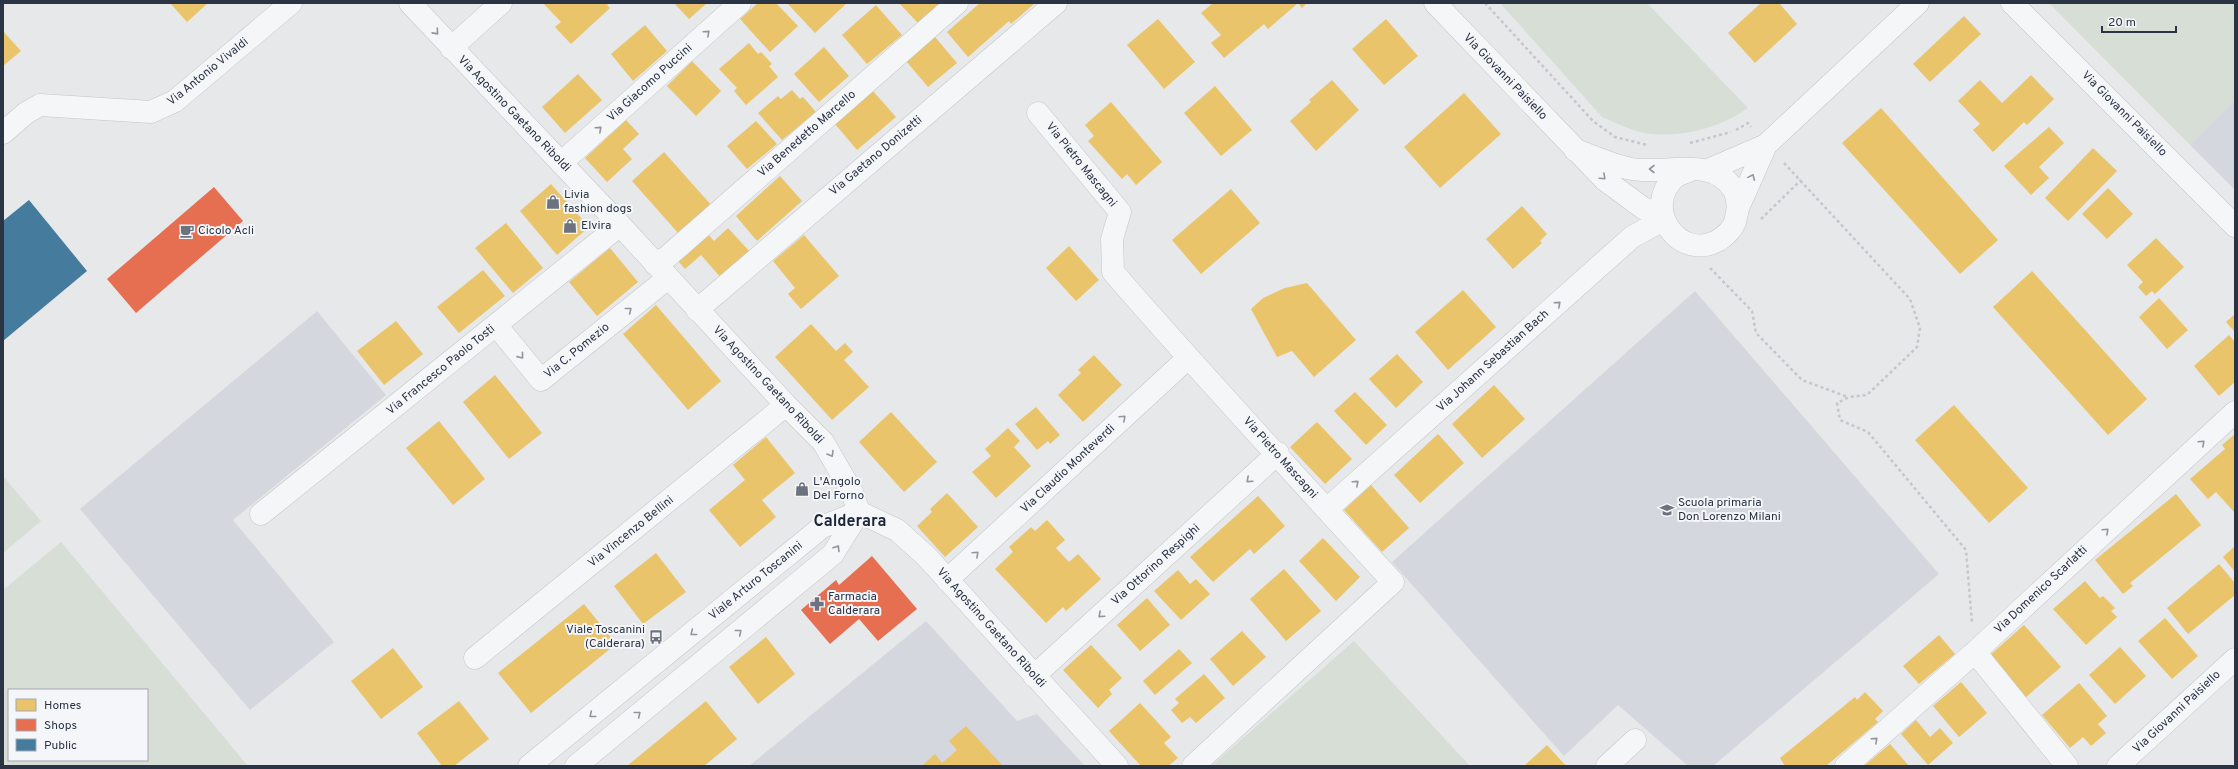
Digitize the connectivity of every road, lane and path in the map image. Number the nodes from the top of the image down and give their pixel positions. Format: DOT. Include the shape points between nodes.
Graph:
graph roads {
  1 [pos="291,3"];
  2 [pos="410,3"];
  3 [pos="501,3"];
  4 [pos="740,3"];
  5 [pos="957,3"];
  6 [pos="1056,3"];
  7 [pos="1435,3"];
  8 [pos="1485,3"];
  9 [pos="1918,3"];
  10 [pos="2012,3"];
  11 [pos="451,48"];
  12 [pos="1038,113"];
  13 [pos="3,133"];
  14 [pos="1689,143"];
  15 [pos="1653,146"];
  16 [pos="1766,146"];
  17 [pos="1575,150"];
  18 [pos="565,159"];
  19 [pos="1700,170"];
  20 [pos="1738,208"];
  21 [pos="1662,218"];
  22 [pos="620,224"];
  23 [pos="2235,226"];
  24 [pos="1709,267"];
  25 [pos="661,271"];
  26 [pos="697,310"];
  27 [pos="496,325"];
  28 [pos="1188,358"];
  29 [pos="1849,397"];
  30 [pos="786,405"];
  31 [pos="2235,412"];
  32 [pos="1278,453"];
  33 [pos="1327,509"];
  34 [pos="860,512"];
  35 [pos="261,514"];
  36 [pos="947,580"];
  37 [pos="1974,652"];
  38 [pos="475,658"];
  39 [pos="2235,659"];
  40 [pos="1034,676"];
  41 [pos="1635,740"];
  42 [pos="529,766"];
  43 [pos="576,766"];
  44 [pos="1117,766"];
  45 [pos="1193,766"];
  46 [pos="1607,766"];
  47 [pos="1846,766"];
  48 [pos="2067,766"];
  49 [pos="2118,766"];
  1 -- 13 [label="street, Via Antonio Vivaldi" via="178,99 165,107 151,112 40,105 26,113"];
  2 -- 11 [label="street, Via Agostino Gaetano Riboldi, one-way"];
  3 -- 11 [label="street"];
  18 -- 4 [label="street, Via Giacomo Puccini, one-way"];
  5 -- 25 [label="street, Via Benedetto Marcello" via="667,257"];
  6 -- 26 [label="street, Via Gaetano Donizetti"];
  7 -- 17 [label="street, Via Giovanni Paisiello"];
  8 -- 15 [label="path" via="1593,121 1615,137"];
  9 -- 16 [label="street, Via Giovanni Paisiello"];
  10 -- 23 [label="street, Via Giovanni Paisiello"];
  11 -- 18 [label="street, Via Agostino Gaetano Riboldi"];
  12 -- 28 [label="street, Via Pietro Mascagni" via="1120,212 1112,239 1112,272"];
  14 -- 16 [label="path" via="1733,132 1748,123"];
  16 -- 19 [label="street, Via Giovanni Paisiello"];
  20 -- 16 [label="street, Via Giovanni Paisiello, one-way"];
  16 -- 29 [label="path" via="1801,180 1910,299 1920,328 1917,347 1867,395"];
  19 -- 17 [label="street, Via Giovanni Paisiello, one-way" via="1632,169"];
  17 -- 21 [label="street, Via Giovanni Paisiello, one-way" via="1605,180 1643,208"];
  18 -- 22 [label="street, Via Agostino Gaetano Riboldi"];
  19 -- 20 [label="street" via="1724,177 1734,191"];
  19 -- 21 [label="street" via="1675,177 1664,190"];
  20 -- 21 [label="street" via="1734,224 1725,236 1712,244 1697,246 1682,242 1670,233"];
  33 -- 21 [label="street, Via Johann Sebastian Bach, one-way" via="1632,237"];
  22 -- 25 [label="street, Via Agostino Gaetano Riboldi"];
  22 -- 27 [label="street, Via Francesco Paolo Tosti"];
  24 -- 29 [label="path" via="1752,311 1756,333 1802,380"];
  25 -- 26 [label="street, Via Agostino Gaetano Riboldi"];
  27 -- 25 [label="street, Via C. Pomezio, one-way" via="541,380"];
  26 -- 30 [label="street, Via Agostino Gaetano Riboldi"];
  27 -- 35 [label="street, Via Francesco Paolo Tosti"];
  28 -- 32 [label="street, Via Pietro Mascagni"];
  36 -- 28 [label="street, Via Claudio Monteverdi, one-way"];
  29 -- 37 [label="path" via="1837,403 1840,420 1868,432 1966,550"];
  30 -- 34 [label="street, Via Agostino Gaetano Riboldi, one-way" via="823,442 852,492"];
  30 -- 38 [label="street, Via Vincenzo Bellini"];
  37 -- 31 [label="street, Via Domenico Scarlatti, one-way"];
  32 -- 33 [label="street, Via Pietro Mascagni"];
  32 -- 40 [label="street, Via Ottorino Respighi, one-way"];
  33 -- 45 [label="street, Via Pietro Mascagni" via="1393,582"];
  34 -- 36 [label="street, Via Agostino Gaetano Riboldi" via="897,530 926,556"];
  34 -- 42 [label="street, Viale Arturo Toscanini, one-way" via="822,527"];
  43 -- 34 [label="street, one-way" via="833,554"];
  36 -- 40 [label="street, Via Agostino Gaetano Riboldi"];
  47 -- 37 [label="street, Via Domenico Scarlatti, one-way"];
  37 -- 48 [label="street"];
  39 -- 49 [label="street, Via Giovanni Paisiello"];
  40 -- 44 [label="street, Via Agostino Gaetano Riboldi"];
  41 -- 46 [label="street"];
}
